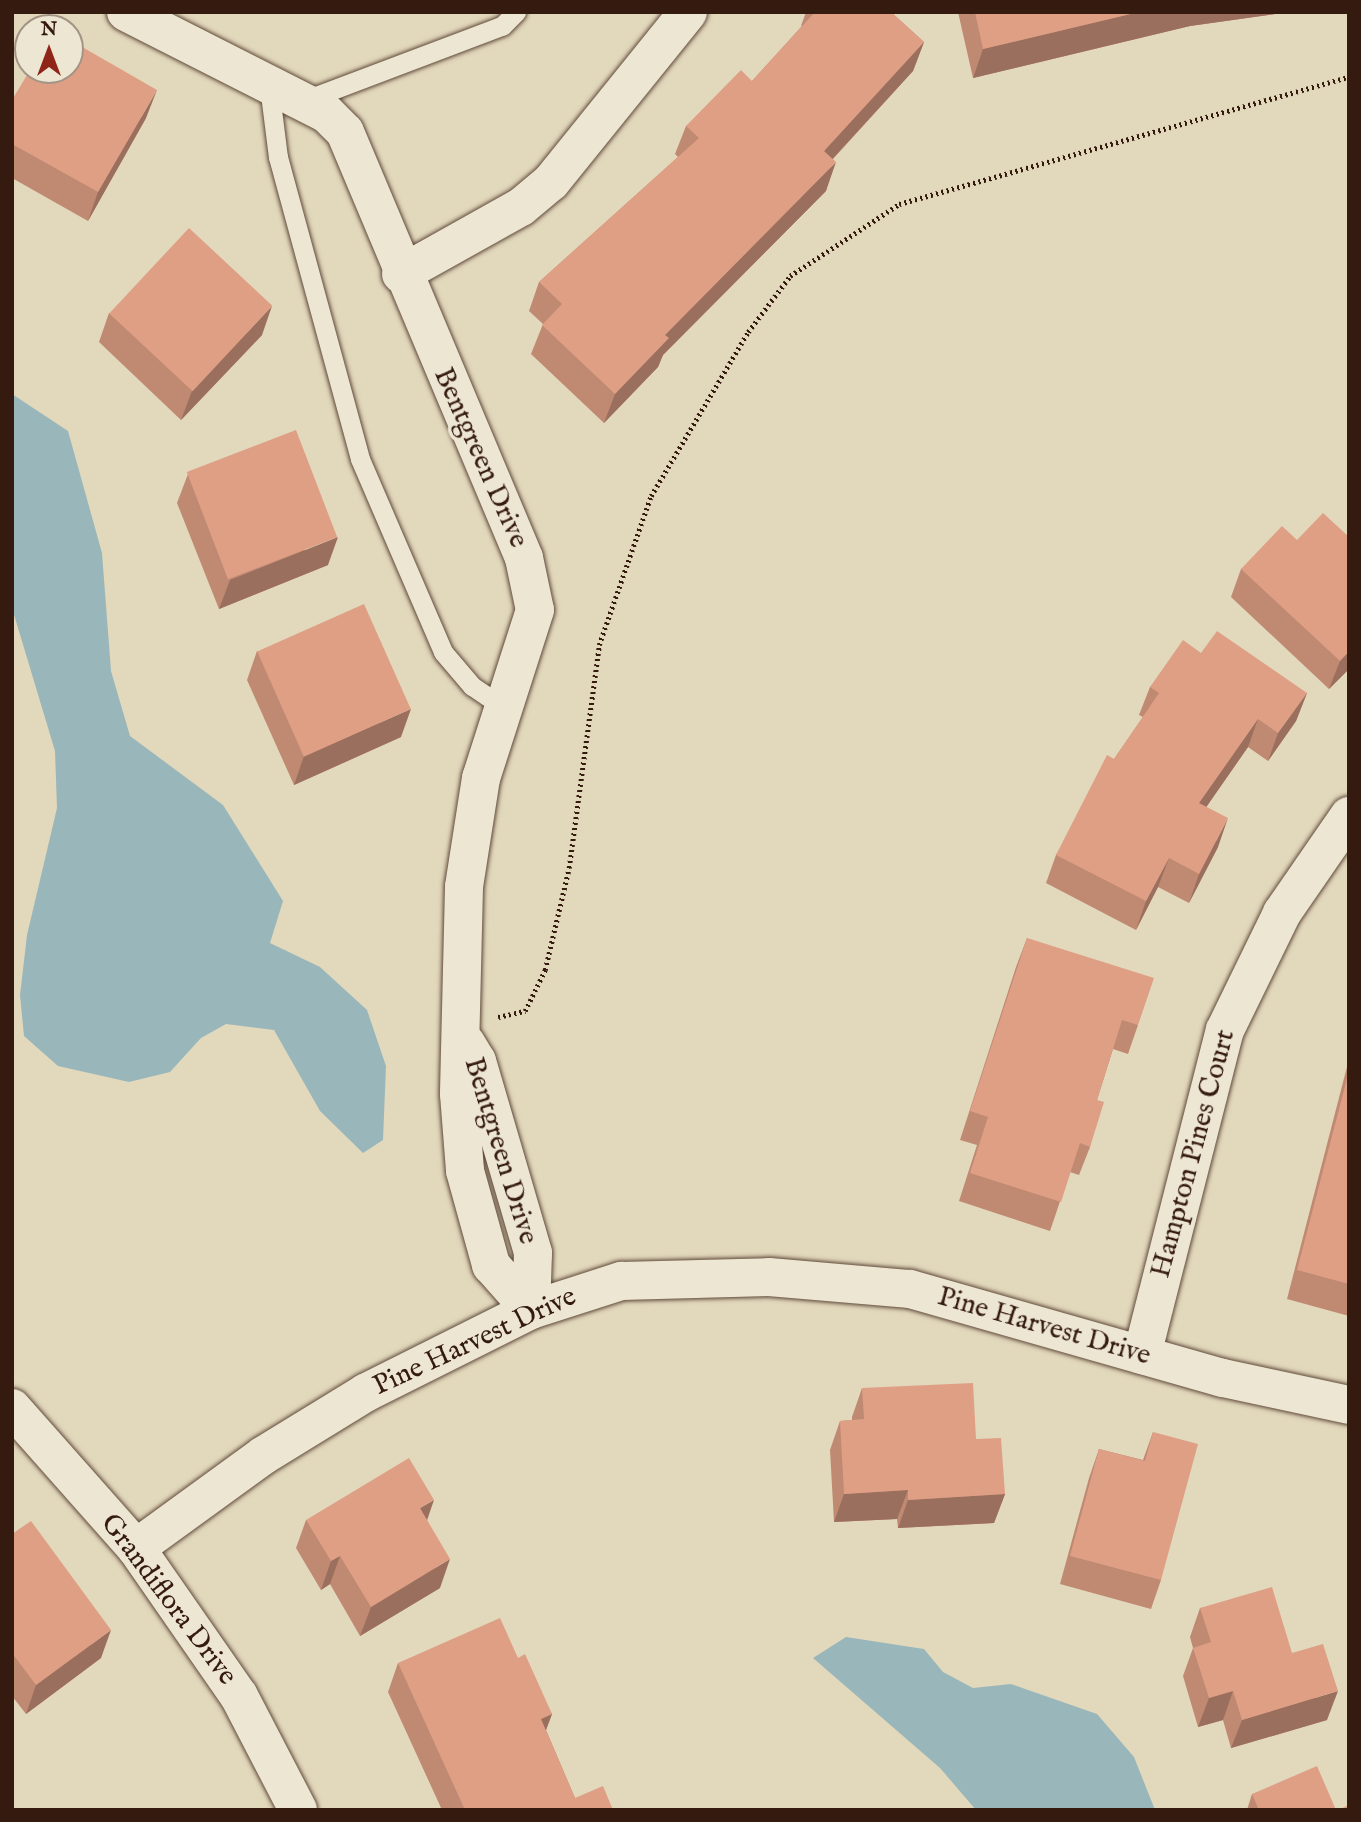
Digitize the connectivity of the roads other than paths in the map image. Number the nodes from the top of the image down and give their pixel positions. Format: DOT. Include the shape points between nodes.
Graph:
graph roads {
  1 [pos="126,12"];
  2 [pos="516,12"];
  3 [pos="688,12"];
  4 [pos="286,93"];
  5 [pos="401,274"];
  6 [pos="506,709"];
  7 [pos="1349,817"];
  8 [pos="531,1310"];
  9 [pos="1142,1355"];
  10 [pos="1349,1405"];
  11 [pos="12,1408"];
  12 [pos="136,1548"];
  13 [pos="298,1810"];
  1 -- 4 [label="street, Bentgreen Drive"];
  2 -- 4 [label="lane" via="502,26"];
  3 -- 5 [label="street" via="634,72 551,183 521,207"];
  4 -- 5 [label="street, Bentgreen Drive" via="327,114 356,150"];
  4 -- 6 [label="lane" via="278,157 359,458 443,652 472,686"];
  5 -- 6 [label="street, Bentgreen Drive" via="532,583 530,633"];
  6 -- 8 [label="street, Bentgreen Drive" via="481,778 467,868 464,1031 477,1061 533,1254"];
  7 -- 9 [label="street, Hampton Pines Court" via="1282,913 1225,1030"];
  8 -- 9 [label="street, Pine Harvest Drive" via="621,1282 825,1279 948,1297"];
  8 -- 12 [label="street, Pine Harvest Drive" via="320,1419"];
  9 -- 10 [label="street, Pine Harvest Drive"];
  11 -- 12 [label="street, Grandiflora Drive"];
  12 -- 13 [label="street, Grandiflora Drive" via="239,1696"];
}
